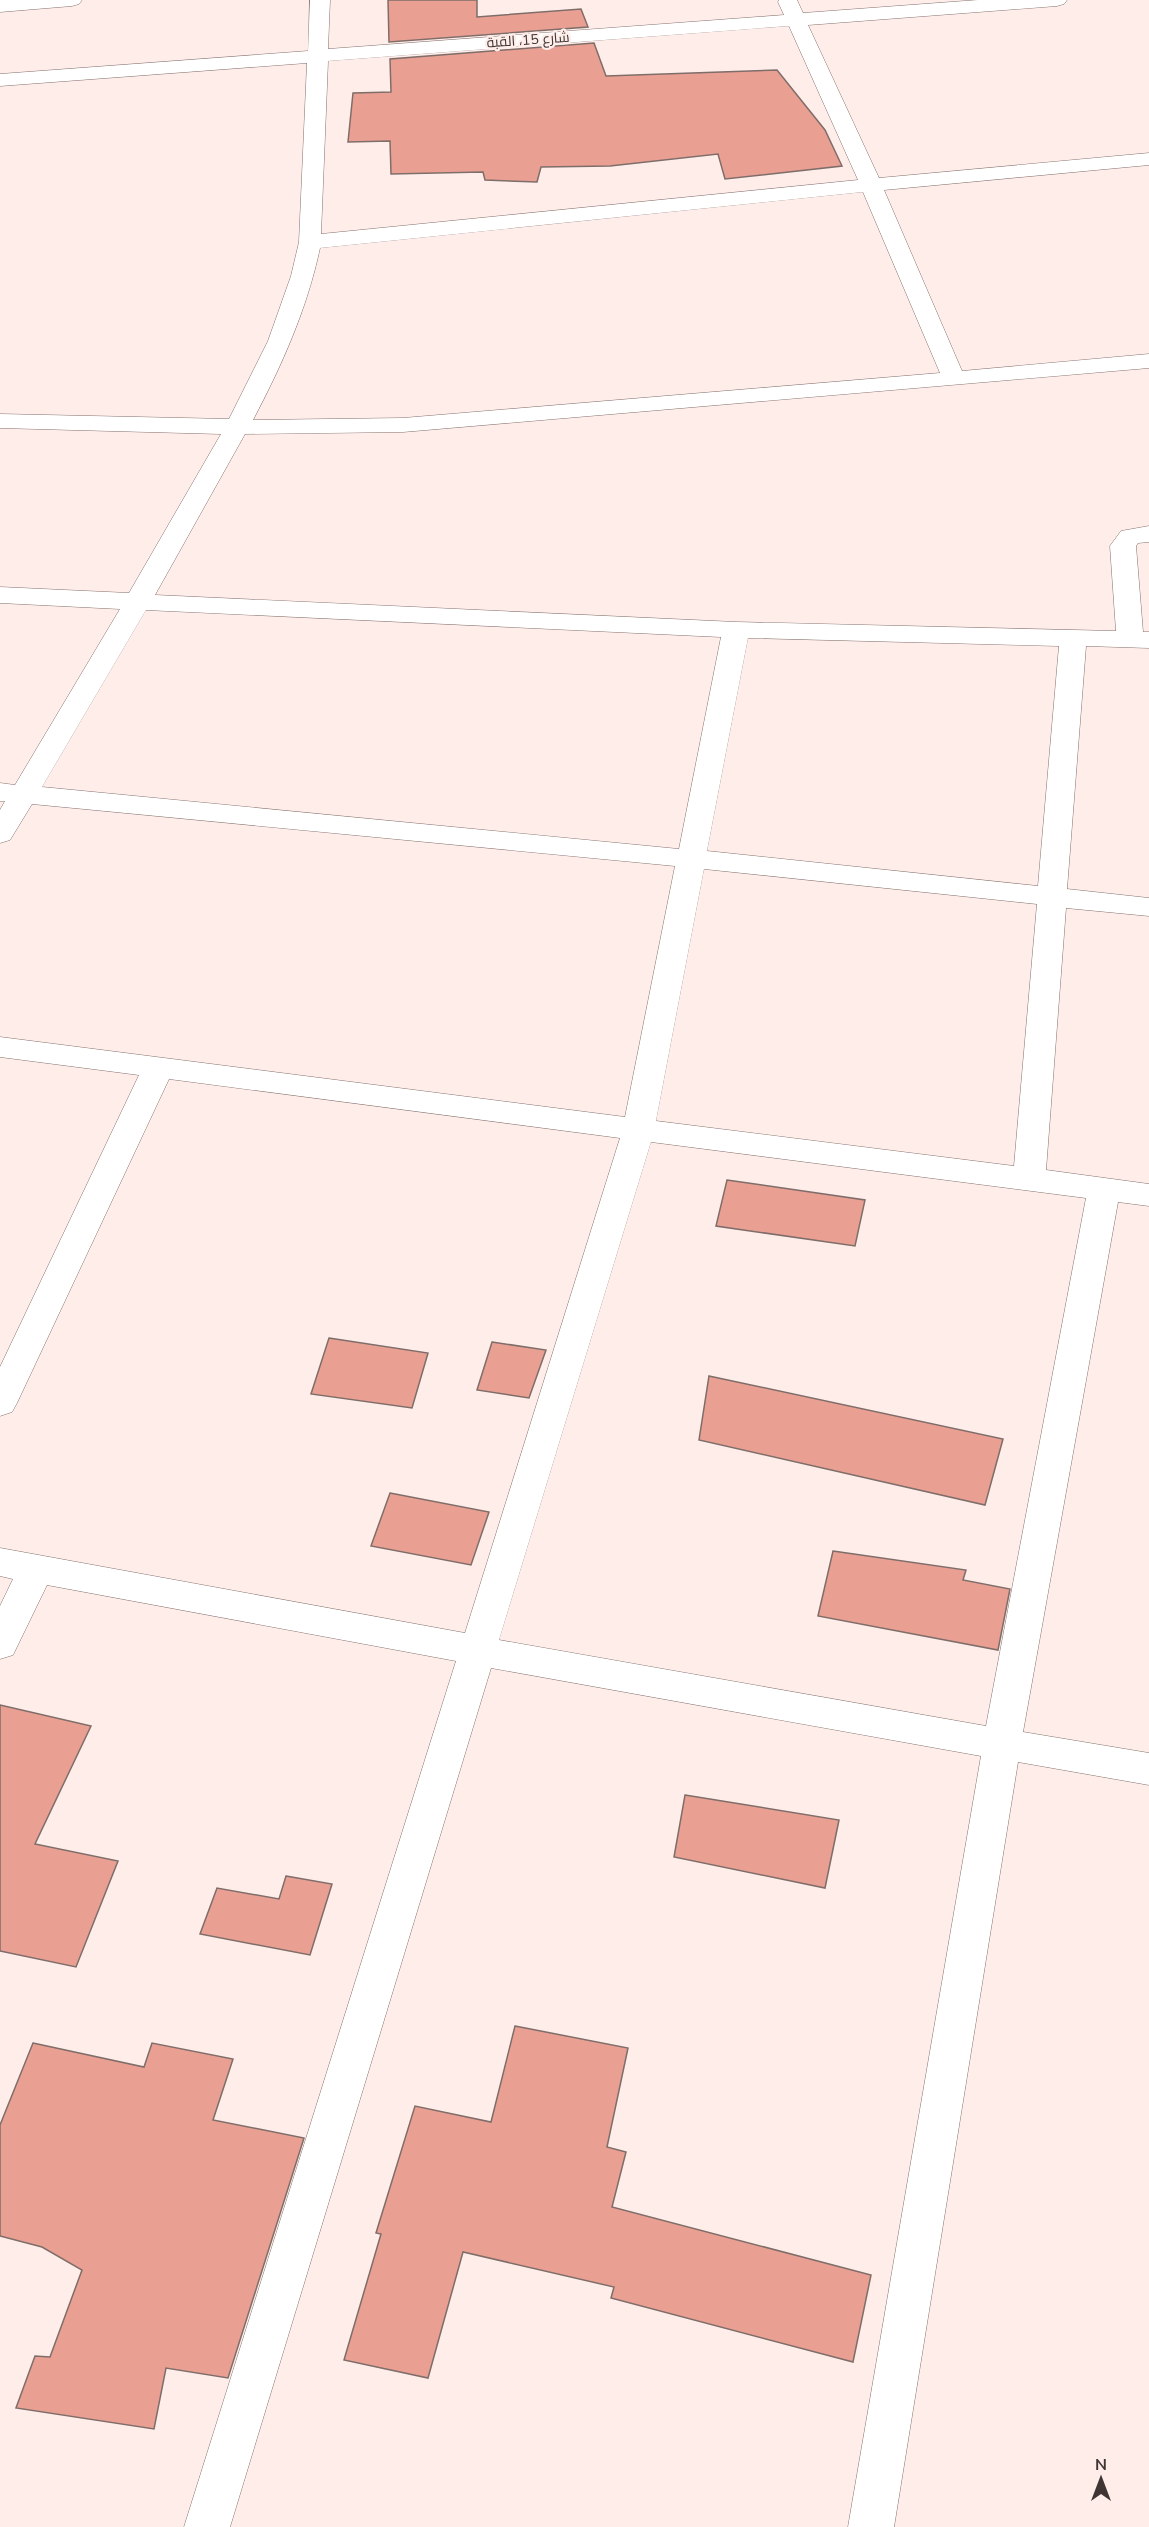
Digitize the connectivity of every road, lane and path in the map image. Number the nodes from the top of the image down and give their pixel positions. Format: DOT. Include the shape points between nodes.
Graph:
graph roads {
  1 [pos="72,0"];
  2 [pos="320,0"];
  3 [pos="786,0"];
  4 [pos="1057,0"];
  5 [pos="0,6"];
  6 [pos="796,20"];
  7 [pos="319,56"];
  8 [pos="0,80"];
  9 [pos="1149,159"];
  10 [pos="871,185"];
  11 [pos="310,242"];
  12 [pos="1149,361"];
  13 [pos="954,379"];
  14 [pos="0,421"];
  15 [pos="237,427"];
  16 [pos="1149,534"];
  17 [pos="0,595"];
  18 [pos="139,602"];
  19 [pos="736,630"];
  20 [pos="1073,640"];
  21 [pos="1139,640"];
  22 [pos="12,793"];
  23 [pos="0,834"];
  24 [pos="693,859"];
  25 [pos="1052,896"];
  26 [pos="1149,907"];
  27 [pos="0,1047"];
  28 [pos="158,1069"];
  29 [pos="638,1131"];
  30 [pos="1029,1179"];
  31 [pos="1104,1189"];
  32 [pos="1149,1195"];
  33 [pos="0,1403"];
  34 [pos="0,1562"];
  35 [pos="36,1569"];
  36 [pos="0,1644"];
  37 [pos="478,1650"];
  38 [pos="1002,1744"];
  39 [pos="1149,1769"];
  40 [pos="207,2527"];
  41 [pos="871,2527"];
  1 -- 5 [label="street"];
  2 -- 7 [label="street"];
  3 -- 6 [label="street"];
  4 -- 6 [label="street, شارع 15، القبة"];
  6 -- 7 [label="street, شارع 15، القبة"];
  6 -- 10 [label="street"];
  7 -- 8 [label="street, شارع 15، القبة"];
  7 -- 11 [label="street"];
  9 -- 10 [label="street"];
  10 -- 11 [label="street"];
  10 -- 13 [label="street"];
  11 -- 15 [label="street" via="292,315"];
  12 -- 13 [label="street"];
  13 -- 15 [label="street" via="500,418 316,428"];
  14 -- 15 [label="street"];
  15 -- 18 [label="street"];
  16 -- 21 [label="street" via="1130,536 1124,546"];
  17 -- 18 [label="street"];
  18 -- 19 [label="street"];
  18 -- 22 [label="street"];
  19 -- 20 [label="street"];
  19 -- 24 [label="street"];
  20 -- 21 [label="street"];
  20 -- 25 [label="street"];
  22 -- 23 [label="street"];
  22 -- 24 [label="street"];
  24 -- 25 [label="street"];
  24 -- 29 [label="street"];
  25 -- 26 [label="street"];
  25 -- 30 [label="street"];
  27 -- 28 [label="street"];
  28 -- 29 [label="street"];
  28 -- 33 [label="street"];
  29 -- 30 [label="street"];
  29 -- 37 [label="street"];
  30 -- 31 [label="street"];
  31 -- 32 [label="street"];
  31 -- 38 [label="street"];
  34 -- 35 [label="street"];
  35 -- 36 [label="street"];
  35 -- 37 [label="street"];
  37 -- 38 [label="street"];
  37 -- 40 [label="street"];
  38 -- 39 [label="street"];
  38 -- 41 [label="street"];
}
